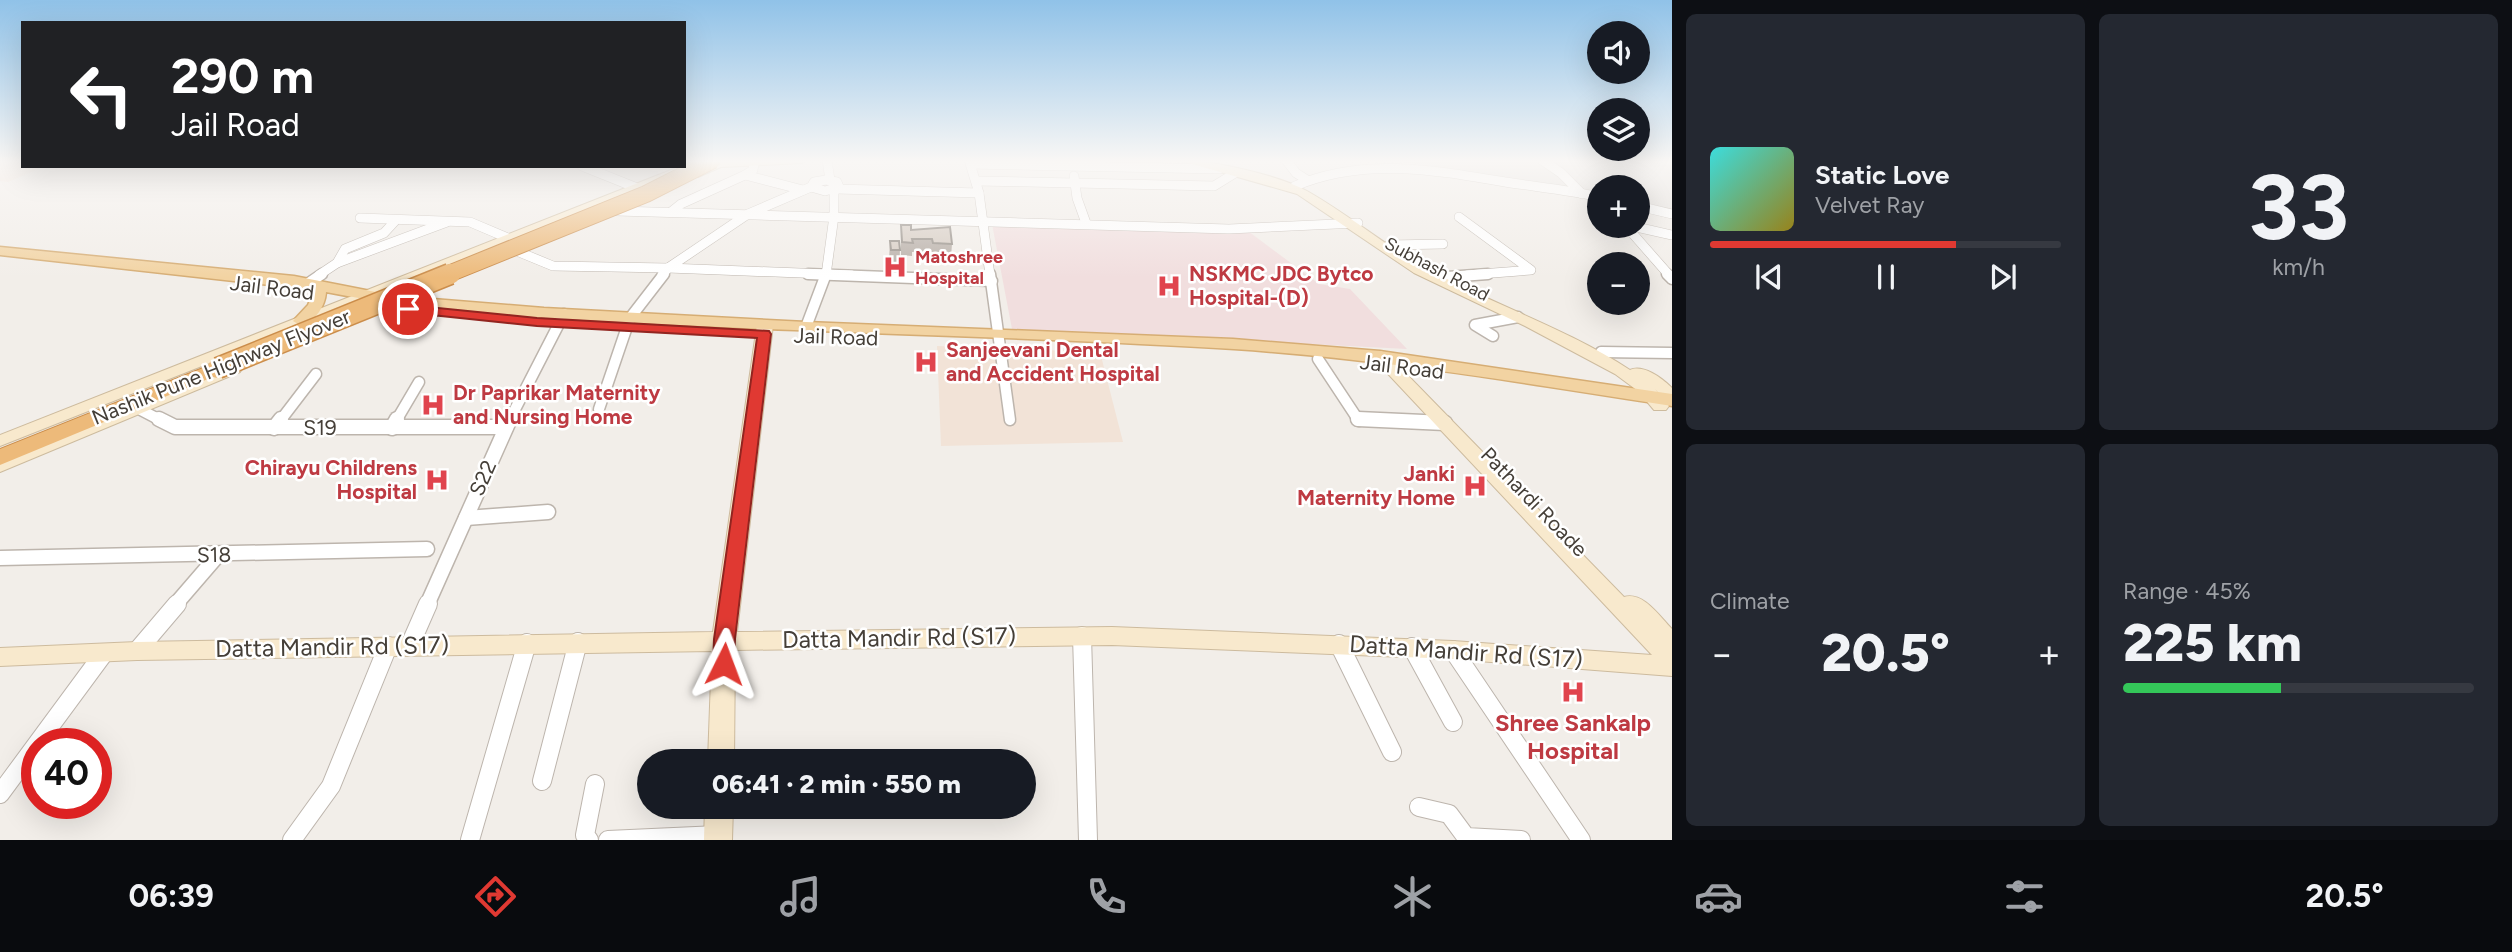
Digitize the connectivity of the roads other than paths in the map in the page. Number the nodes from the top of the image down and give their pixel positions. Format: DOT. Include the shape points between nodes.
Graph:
graph roads {
  1 [pos="610,199"];
  2 [pos="633,199"];
  3 [pos="639,199"];
  4 [pos="692,199"];
  5 [pos="783,199"];
  6 [pos="834,199"];
  7 [pos="980,199"];
  8 [pos="1077,199"];
  9 [pos="1313,199"];
  10 [pos="1319,199"];
  11 [pos="1650,209"];
  12 [pos="617,211"];
  13 [pos="671,212"];
  14 [pos="748,214"];
  15 [pos="1672,214"];
  16 [pos="834,216"];
  17 [pos="1459,217"];
  18 [pos="360,218"];
  19 [pos="396,220"];
  20 [pos="983,220"];
  21 [pos="447,222"];
  22 [pos="1086,223"];
  23 [pos="1353,224"];
  24 [pos="1650,230"];
  25 [pos="1672,235"];
  26 [pos="1636,238"];
  27 [pos="510,239"];
  28 [pos="1443,244"];
  29 [pos="1389,245"];
  30 [pos="0,251"];
  31 [pos="519,252"];
  32 [pos="0,260"];
  33 [pos="337,263"];
  34 [pos="668,268"];
  35 [pos="826,275"];
  36 [pos="1447,277"];
  37 [pos="1672,279"];
  38 [pos="992,281"];
  39 [pos="312,288"];
  40 [pos="359,298"];
  41 [pos="389,304"];
  42 [pos="1518,317"];
  43 [pos="561,319"];
  44 [pos="301,321"];
  45 [pos="628,322"];
  46 [pos="806,327"];
  47 [pos="764,329"];
  48 [pos="1493,336"];
  49 [pos="1001,338"];
  50 [pos="1601,352"];
  51 [pos="1672,353"];
  52 [pos="1318,359"];
  53 [pos="1393,361"];
  54 [pos="218,364"];
  55 [pos="316,374"];
  56 [pos="419,382"];
  57 [pos="1666,402"];
  58 [pos="139,409"];
  59 [pos="599,409"];
  60 [pos="1010,420"];
  61 [pos="1445,423"];
  62 [pos="506,427"];
  63 [pos="274,428"];
  64 [pos="392,428"];
  65 [pos="2,441"];
  66 [pos="0,458"];
  67 [pos="0,466"];
  68 [pos="548,512"];
  69 [pos="466,518"];
  70 [pos="427,549"];
  71 [pos="219,554"];
  72 [pos="0,558"];
  73 [pos="1082,636"];
  74 [pos="724,639"];
  75 [pos="578,642"];
  76 [pos="527,643"];
  77 [pos="1339,644"];
  78 [pos="1672,644"];
  79 [pos="399,646"];
  80 [pos="1412,648"];
  81 [pos="1453,650"];
  82 [pos="136,651"];
  83 [pos="104,653"];
  84 [pos="0,657"];
  85 [pos="1672,664"];
  86 [pos="1453,722"];
  87 [pos="721,749"];
  88 [pos="1392,752"];
  89 [pos="542,781"];
  90 [pos="595,784"];
  91 [pos="0,794"];
  92 [pos="1419,807"];
  93 [pos="719,819"];
  94 [pos="718,838"];
  95 [pos="292,840"];
  96 [pos="470,840"];
  97 [pos="589,840"];
  98 [pos="608,840"];
  99 [pos="1088,840"];
  100 [pos="1521,840"];
  101 [pos="1581,840"];
  1 -- 27 [label="main road"];
  2 -- 54 [label="highway, Nashik Pune Highway Flyover, bridge"];
  3 -- 12 [label="main road"];
  4 -- 13 [label="street"];
  5 -- 14 [label="street"];
  6 -- 16 [label="street"];
  7 -- 20 [label="street"];
  8 -- 22 [label="street"];
  9 -- 23 [label="main road, Subhash Road"];
  10 -- 23 [label="main road, Subhash Road"];
  11 -- 15 [label="street"];
  12 -- 13 [label="street"];
  12 -- 31 [label="main road"];
  13 -- 14 [label="street"];
  14 -- 16 [label="street"];
  14 -- 34 [label="street"];
  16 -- 20 [label="street"];
  16 -- 35 [label="street"];
  17 -- 36 [label="street" via="1531,270"];
  18 -- 19 [label="street"];
  19 -- 21 [label="street"];
  19 -- 33 [label="street" via="383,233 360,239"];
  20 -- 22 [label="street"];
  20 -- 38 [label="street"];
  21 -- 27 [label="street" via="470,222"];
  21 -- 33 [label="street"];
  22 -- 23 [label="street" via="1229,229"];
  23 -- 29 [label="main road, Subhash Road"];
  23 -- 42 [label="main road, Subhash Road" via="1419,270"];
  24 -- 25 [label="street"];
  26 -- 37 [label="street"];
  27 -- 40 [label="main road"];
  28 -- 29 [label="street"];
  29 -- 36 [label="main road, Subhash Road"];
  30 -- 39 [label="main road"];
  31 -- 34 [label="street" via="557,267"];
  31 -- 41 [label="main road"];
  32 -- 39 [label="main road, Jail Road"];
  33 -- 39 [label="street"];
  34 -- 35 [label="street"];
  34 -- 45 [label="street"];
  35 -- 38 [label="street"];
  35 -- 46 [label="street"];
  36 -- 50 [label="main road, Subhash Road"];
  38 -- 49 [label="street"];
  39 -- 40 [label="main road, Jail Road"];
  39 -- 44 [label="main road" via="316,306"];
  40 -- 41 [label="main road, Jail Road"];
  40 -- 44 [label="main road"];
  41 -- 43 [label="main road, Jail Road"];
  41 -- 58 [label="main road"];
  42 -- 48 [label="street" via="1475,325"];
  42 -- 57 [label="main road, Subhash Road" via="1620,371"];
  43 -- 45 [label="main road, Jail Road"];
  43 -- 62 [label="street, S22"];
  44 -- 65 [label="main road"];
  45 -- 47 [label="main road, Jail Road"];
  45 -- 59 [label="street"];
  46 -- 47 [label="main road, Jail Road"];
  46 -- 49 [label="main road, Jail Road"];
  47 -- 49 [label="main road, Jail Road"];
  47 -- 74 [label="main road"];
  49 -- 52 [label="main road, Jail Road"];
  49 -- 53 [label="main road, Jail Road" via="1233,344"];
  49 -- 60 [label="street"];
  50 -- 51 [label="street"];
  50 -- 57 [label="main road, Subhash Road" via="1659,384"];
  52 -- 53 [label="main road, Jail Road"];
  52 -- 61 [label="street" via="1359,421"];
  53 -- 57 [label="main road"];
  53 -- 61 [label="main road"];
  53 -- 78 [label="main road, Pathardi Roade"];
  54 -- 65 [label="highway, Nashik Pune Highway Flyover"];
  54 -- 66 [label="highway, Nashik Pune Highway Flyover"];
  55 -- 63 [label="street"];
  56 -- 64 [label="street"];
  58 -- 63 [label="street, S19" via="175,427"];
  58 -- 67 [label="main road"];
  61 -- 85 [label="main road"];
  62 -- 64 [label="street, S19"];
  62 -- 69 [label="street, S22"];
  63 -- 64 [label="street, S19"];
  68 -- 69 [label="street"];
  69 -- 79 [label="street, S22"];
  70 -- 71 [label="street, S18"];
  71 -- 72 [label="street, S18"];
  71 -- 82 [label="street"];
  73 -- 74 [label="main road, Datta Mandir Rd (S17)"];
  73 -- 77 [label="main road, Datta Mandir Rd (S17)"];
  73 -- 99 [label="street"];
  74 -- 75 [label="main road, Datta Mandir Rd (S17)"];
  74 -- 87 [label="main road"];
  75 -- 76 [label="main road, Datta Mandir Rd (S17)"];
  75 -- 89 [label="street"];
  76 -- 79 [label="main road, Datta Mandir Rd (S17)"];
  76 -- 96 [label="street"];
  77 -- 80 [label="main road, Datta Mandir Rd (S17)"];
  77 -- 88 [label="street"];
  79 -- 82 [label="main road, Datta Mandir Rd (S17)"];
  79 -- 95 [label="street" via="331,786"];
  80 -- 81 [label="main road, Datta Mandir Rd (S17)"];
  80 -- 86 [label="street"];
  81 -- 85 [label="main road, Datta Mandir Rd (S17)"];
  81 -- 101 [label="street"];
  82 -- 83 [label="main road, Datta Mandir Rd (S17)"];
  83 -- 84 [label="main road, Datta Mandir Rd (S17)"];
  83 -- 91 [label="street"];
  90 -- 97 [label="street" via="585,835"];
  92 -- 100 [label="street" via="1449,814 1466,837"];
  93 -- 94 [label="main road"];
  94 -- 98 [label="street"];
}
